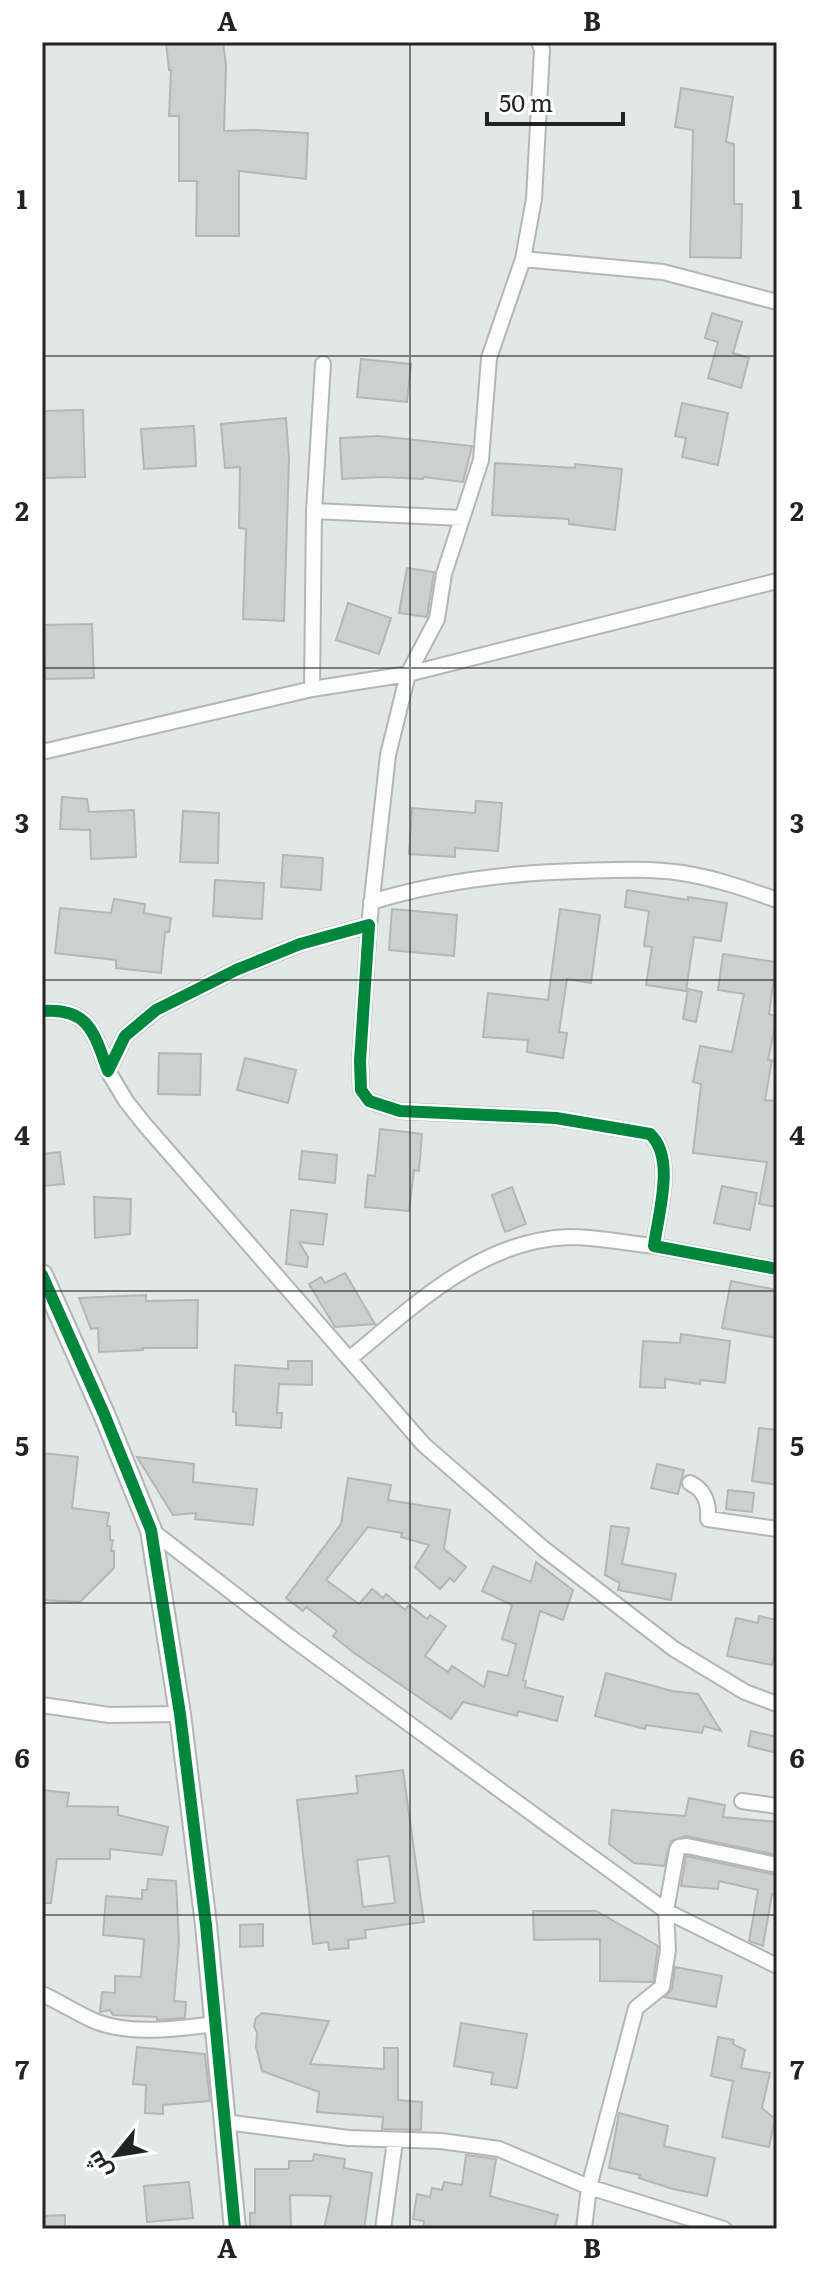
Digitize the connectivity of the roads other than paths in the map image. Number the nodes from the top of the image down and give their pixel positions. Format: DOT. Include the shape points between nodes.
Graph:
graph roads {
  1 [pos="539,42"];
  2 [pos="523,259"];
  3 [pos="777,302"];
  4 [pos="323,364"];
  5 [pos="314,511"];
  6 [pos="462,518"];
  7 [pos="777,581"];
  8 [pos="408,674"];
  9 [pos="312,689"];
  10 [pos="42,752"];
  11 [pos="777,900"];
  12 [pos="371,902"];
  13 [pos="369,925"];
  14 [pos="42,1011"];
  15 [pos="108,1071"];
  16 [pos="654,1246"];
  17 [pos="777,1269"];
  18 [pos="42,1275"];
  19 [pos="349,1359"];
  20 [pos="690,1483"];
  21 [pos="777,1529"];
  22 [pos="151,1530"];
  23 [pos="777,1704"];
  24 [pos="42,1705"];
  25 [pos="180,1714"];
  26 [pos="742,1801"];
  27 [pos="777,1806"];
  28 [pos="777,1865"];
  29 [pos="666,1911"];
  30 [pos="777,1966"];
  31 [pos="42,1994"];
  32 [pos="214,2024"];
  33 [pos="225,2122"];
  34 [pos="395,2141"];
  35 [pos="589,2187"];
  36 [pos="235,2229"];
  37 [pos="383,2229"];
  38 [pos="584,2229"];
  39 [pos="724,2229"];
  1 -- 2 [label="street" via="534,199"];
  2 -- 3 [label="street" via="663,272"];
  2 -- 6 [label="street" via="489,358 481,460"];
  4 -- 5 [label="street"];
  5 -- 6 [label="street"];
  5 -- 9 [label="street"];
  6 -- 8 [label="street" via="444,574 437,619"];
  7 -- 8 [label="street"];
  8 -- 9 [label="street"];
  8 -- 12 [label="street" via="388,755"];
  9 -- 10 [label="street"];
  11 -- 12 [label="street" via="729,883 640,869 500,874"];
  12 -- 13 [label="street"];
  13 -- 15 [label="street" via="287,949 156,1010 125,1036"];
  13 -- 16 [label="street" via="360,1061 361,1090 369,1101 400,1111 556,1118 650,1134 663,1152 665,1167"];
  14 -- 15 [label="street" via="65,1010 85,1021"];
  15 -- 19 [label="street" via="145,1125"];
  16 -- 17 [label="street"];
  16 -- 19 [label="street" via="570,1237 512,1247 449,1279"];
  18 -- 22 [label="street"];
  19 -- 23 [label="street" via="424,1445 544,1549 674,1649 745,1692"];
  20 -- 21 [label="street" via="703,1493 708,1519"];
  22 -- 25 [label="street"];
  22 -- 29 [label="street"];
  24 -- 25 [label="street" via="109,1715"];
  25 -- 32 [label="street"];
  26 -- 27 [label="street"];
  28 -- 29 [label="street" via="682,1846"];
  29 -- 30 [label="street"];
  29 -- 35 [label="street" via="668,1950 662,1987 636,2008"];
  31 -- 32 [label="street" via="114,2027"];
  32 -- 33 [label="street"];
  33 -- 34 [label="street"];
  33 -- 36 [label="street"];
  34 -- 35 [label="street" via="499,2149"];
  34 -- 37 [label="street"];
  35 -- 38 [label="street"];
  35 -- 39 [label="street"];
}
